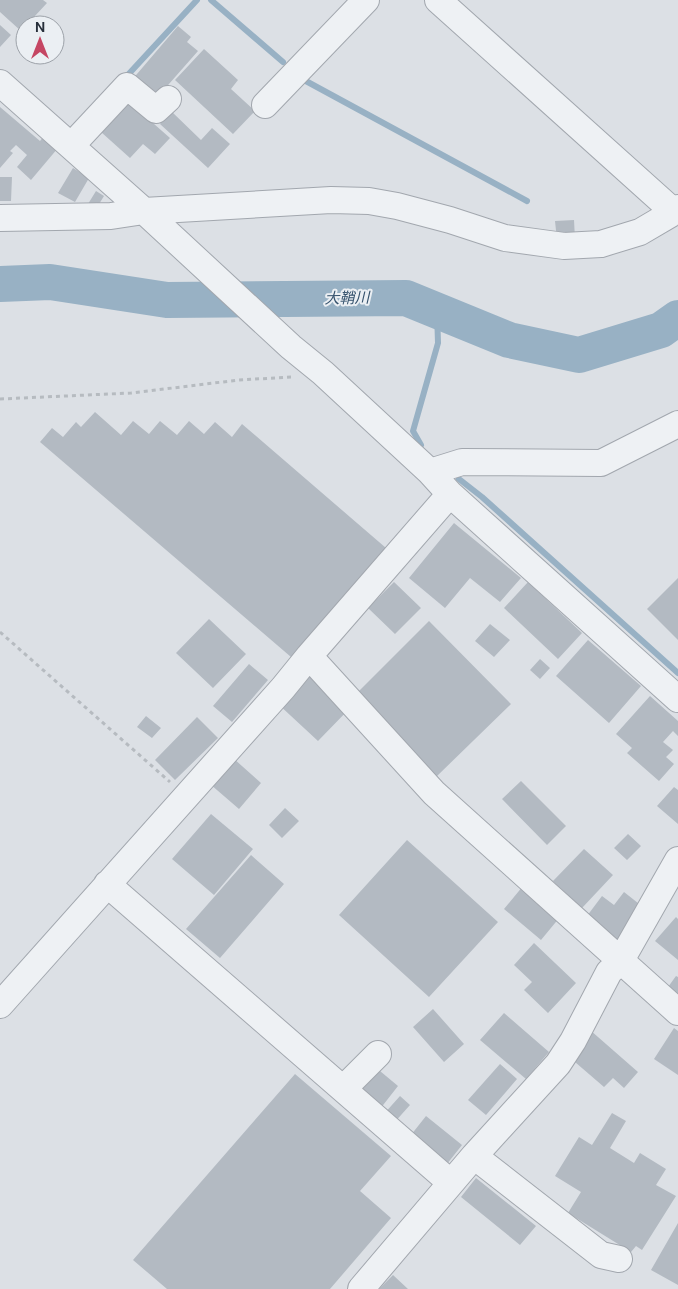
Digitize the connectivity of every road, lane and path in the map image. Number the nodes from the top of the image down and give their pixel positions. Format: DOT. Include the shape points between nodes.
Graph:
graph roads {
  1 [pos="366,0"];
  2 [pos="438,0"];
  3 [pos="0,83"];
  4 [pos="168,99"];
  5 [pos="265,105"];
  6 [pos="71,146"];
  7 [pos="676,210"];
  8 [pos="0,218"];
  9 [pos="152,219"];
  10 [pos="322,373"];
  11 [pos="0,399"];
  12 [pos="678,424"];
  13 [pos="430,472"];
  14 [pos="450,494"];
  15 [pos="0,632"];
  16 [pos="308,656"];
  17 [pos="678,699"];
  18 [pos="186,797"];
  19 [pos="678,860"];
  20 [pos="107,884"];
  21 [pos="620,962"];
  22 [pos="0,1005"];
  23 [pos="678,1012"];
  24 [pos="378,1054"];
  25 [pos="343,1089"];
  26 [pos="474,1156"];
  27 [pos="451,1182"];
  28 [pos="619,1259"];
  29 [pos="361,1289"];
  1 -- 5 [label="street"];
  2 -- 7 [label="street"];
  3 -- 6 [label="street"];
  4 -- 6 [label="street" via="156,110 127,86"];
  6 -- 9 [label="street"];
  7 -- 9 [label="street" via="640,232 601,244 564,246 505,238 450,220 369,202 331,200"];
  8 -- 9 [label="street" via="110,216"];
  9 -- 10 [label="street"];
  10 -- 11 [label="path" via="131,393"];
  10 -- 13 [label="street"];
  12 -- 13 [label="street" via="601,463 462,462"];
  13 -- 14 [label="street"];
  14 -- 16 [label="street"];
  14 -- 17 [label="street"];
  15 -- 18 [label="path"];
  16 -- 18 [label="street"];
  16 -- 21 [label="street" via="434,793"];
  18 -- 20 [label="street"];
  19 -- 21 [label="street"];
  20 -- 22 [label="street"];
  20 -- 25 [label="street"];
  21 -- 23 [label="street"];
  21 -- 26 [label="street" via="609,972 558,1064"];
  24 -- 25 [label="street"];
  25 -- 27 [label="street"];
  26 -- 27 [label="street"];
  26 -- 28 [label="street" via="601,1255"];
  27 -- 29 [label="street"];
}
